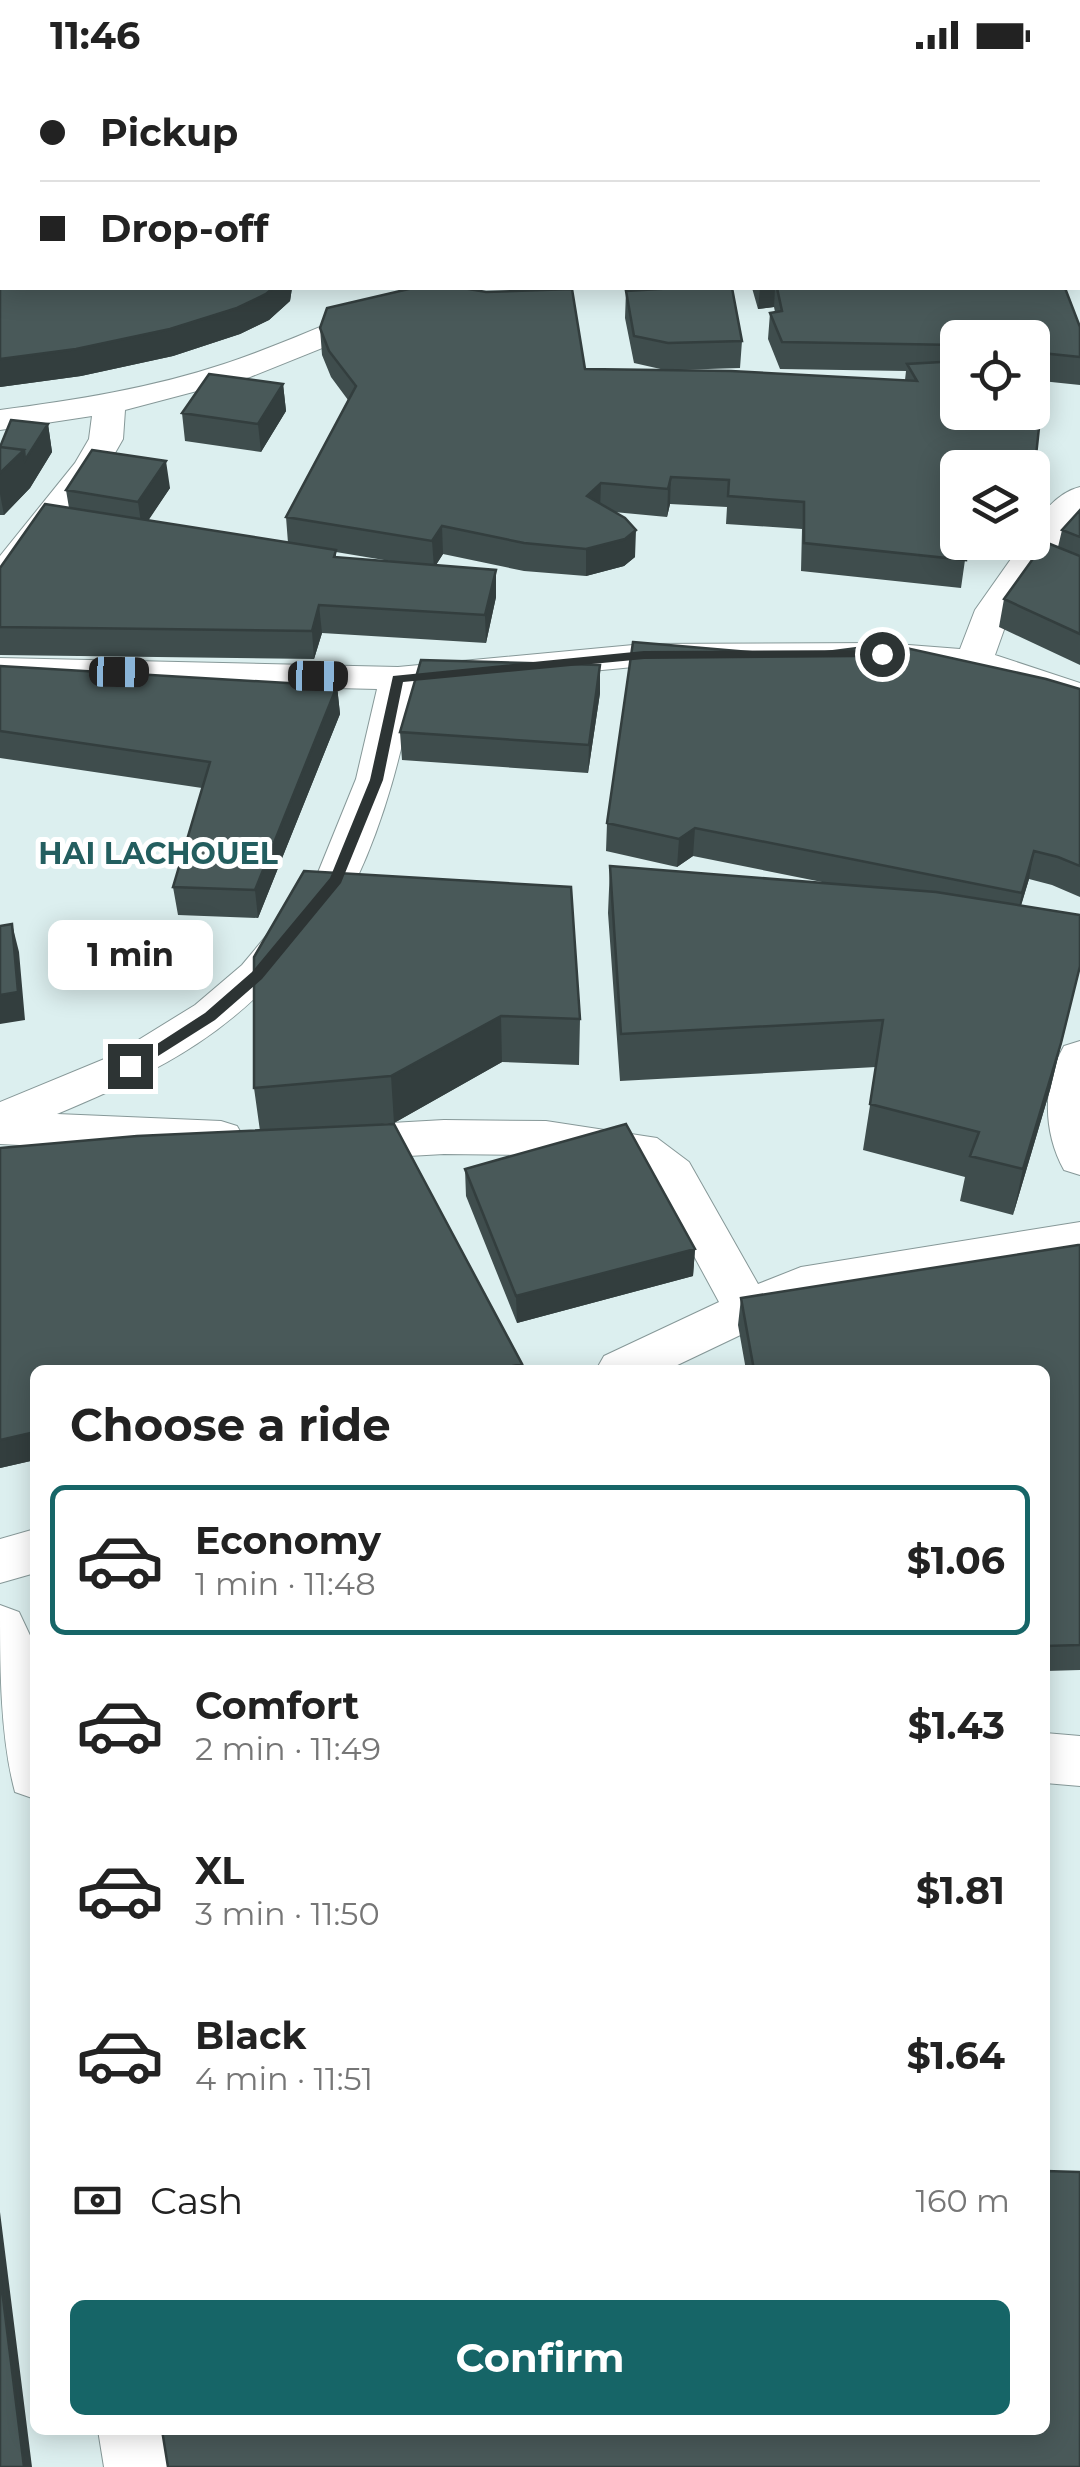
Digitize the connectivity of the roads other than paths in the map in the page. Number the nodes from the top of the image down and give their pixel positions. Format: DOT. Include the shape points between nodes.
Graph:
graph roads {
  1 [pos="438,290"];
  2 [pos="108,406"];
  3 [pos="0,420"];
  4 [pos="1080,496"];
  5 [pos="0,579"];
  6 [pos="974,662"];
  7 [pos="0,670"];
  8 [pos="398,678"];
  9 [pos="1080,697"];
  10 [pos="1080,1056"];
  11 [pos="0,1120"];
  12 [pos="0,1128"];
  13 [pos="1080,1158"];
  14 [pos="1080,1240"];
  15 [pos="748,1311"];
  16 [pos="632,1365"];
  17 [pos="30,1552"];
  18 [pos="0,1561"];
  19 [pos="18,1658"];
  20 [pos="30,1740"];
  21 [pos="1050,1758"];
  22 [pos="1080,1761"];
  23 [pos="133,2435"];
  24 [pos="138,2467"];
  1 -- 2 [label="street" via="269,359"];
  2 -- 3 [label="street"];
  2 -- 5 [label="street" via="106,440 90,467"];
  4 -- 6 [label="street" via="993,610"];
  6 -- 8 [label="street" via="882,654 644,655"];
  6 -- 9 [label="street"];
  7 -- 8 [label="street"];
  8 -- 11 [label="street" via="376,780 336,880 257,975 210,1016 130,1066"];
  10 -- 13 [label="street" via="1068,1114"];
  12 -- 15 [label="street" via="355,1144 546,1138 640,1150 672,1174"];
  14 -- 15 [label="street" via="801,1286"];
  15 -- 16 [label="street"];
  17 -- 18 [label="street"];
  19 -- 20 [label="street"];
  21 -- 22 [label="street"];
  23 -- 24 [label="street"];
}
